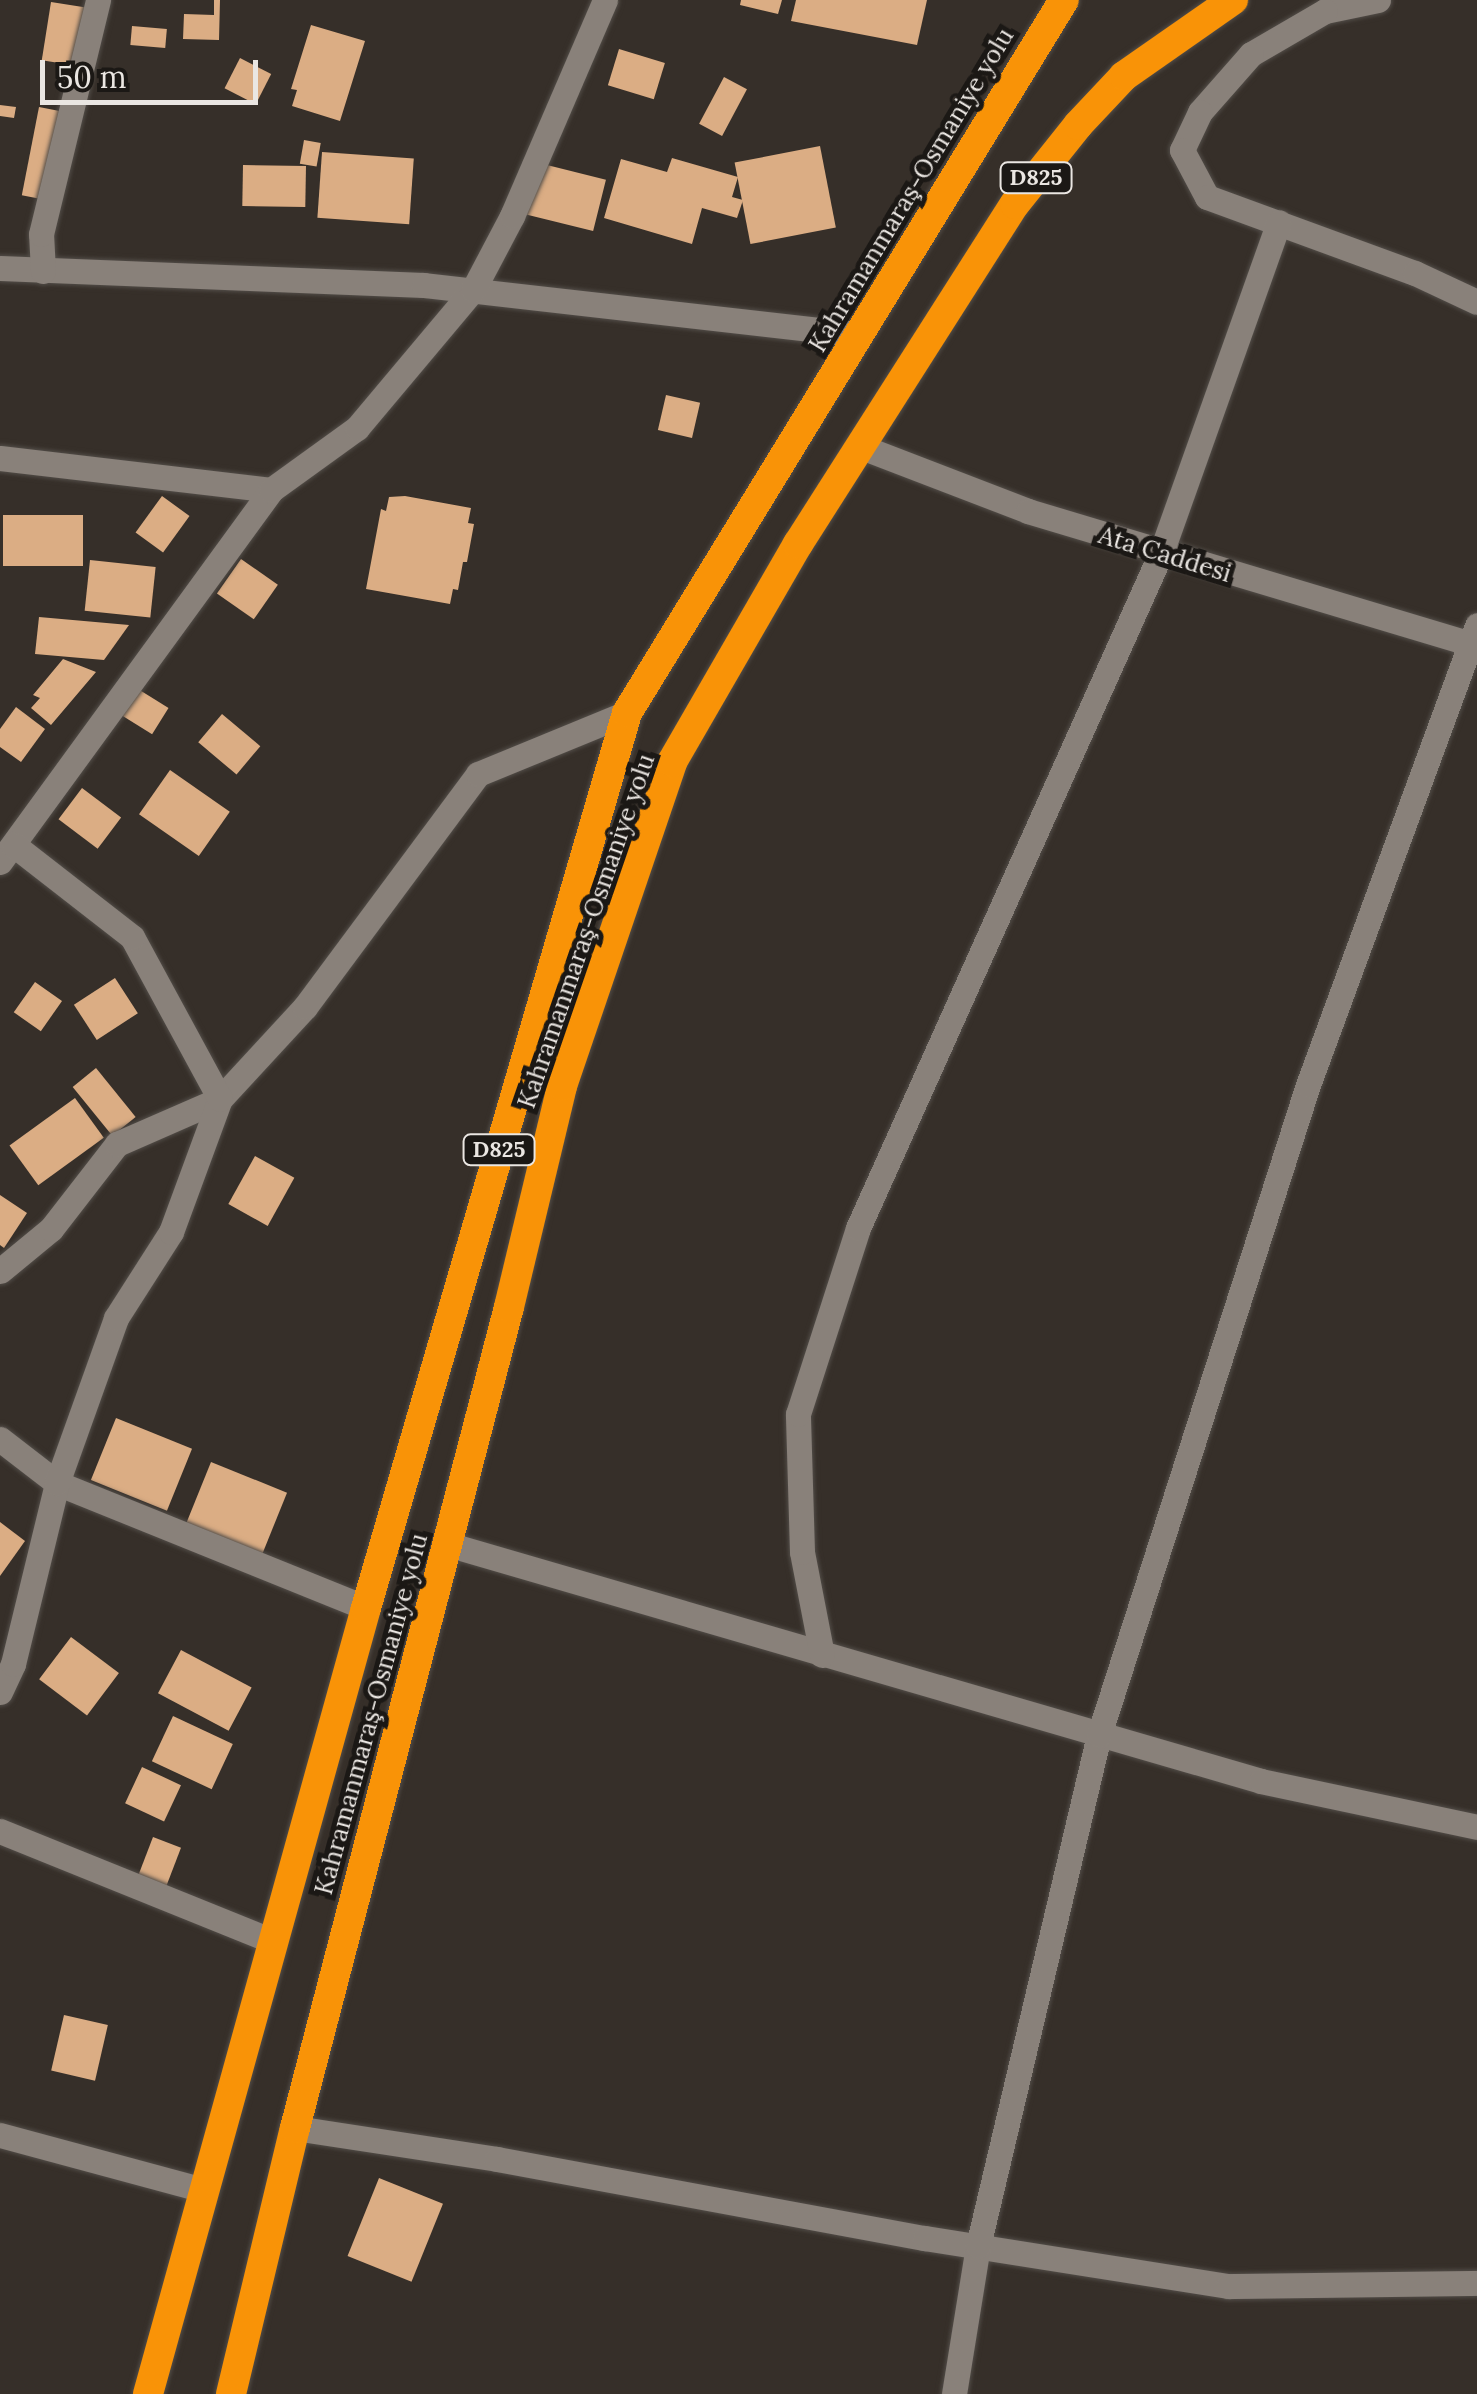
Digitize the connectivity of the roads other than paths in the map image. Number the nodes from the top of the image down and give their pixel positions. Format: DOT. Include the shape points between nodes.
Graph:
graph roads {
  1 [pos="98,0"];
  2 [pos="605,0"];
  3 [pos="1064,0"];
  4 [pos="1233,0"];
  5 [pos="1378,0"];
  6 [pos="1279,222"];
  7 [pos="0,268"];
  8 [pos="43,271"];
  9 [pos="473,290"];
  10 [pos="1477,302"];
  11 [pos="857,334"];
  12 [pos="859,446"];
  13 [pos="0,458"];
  14 [pos="272,490"];
  15 [pos="1160,553"];
  16 [pos="1474,638"];
  17 [pos="626,713"];
  18 [pos="7,853"];
  19 [pos="220,1099"];
  20 [pos="0,1270"];
  21 [pos="0,1438"];
  22 [pos="57,1483"];
  23 [pos="447,1544"];
  24 [pos="366,1608"];
  25 [pos="822,1656"];
  26 [pos="0,1692"];
  27 [pos="1099,1735"];
  28 [pos="1477,1827"];
  29 [pos="0,1831"];
  30 [pos="272,1941"];
  31 [pos="295,2128"];
  32 [pos="0,2135"];
  33 [pos="204,2190"];
  34 [pos="978,2246"];
  35 [pos="1477,2283"];
  36 [pos="148,2394"];
  37 [pos="231,2394"];
  38 [pos="954,2394"];
  1 -- 8 [label="street" via="42,234"];
  2 -- 9 [label="street"];
  3 -- 11 [label="highway, Kahramanmaraş-Osmaniye yolu / D825"];
  4 -- 12 [label="highway, Kahramanmaraş-Osmaniye yolu / D825" via="1124,76 1078,124 1015,204"];
  5 -- 6 [label="street" via="1325,11 1251,54 1200,112 1182,150 1207,198"];
  6 -- 10 [label="street"];
  6 -- 15 [label="street"];
  7 -- 8 [label="street"];
  8 -- 9 [label="street"];
  9 -- 11 [label="street"];
  9 -- 14 [label="street" via="357,428"];
  11 -- 17 [label="highway, Kahramanmaraş-Osmaniye yolu / D825"];
  12 -- 15 [label="street, Ata Caddesi"];
  12 -- 23 [label="highway, Kahramanmaraş-Osmaniye yolu / D825" via="672,762 562,1086"];
  13 -- 14 [label="street"];
  14 -- 18 [label="street"];
  15 -- 16 [label="street, Ata Caddesi"];
  15 -- 25 [label="street" via="858,1228 798,1414 802,1552"];
  16 -- 27 [label="street" via="1308,1085"];
  17 -- 19 [label="street" via="478,774 305,1007"];
  17 -- 24 [label="highway, Kahramanmaraş-Osmaniye yolu / D825"];
  18 -- 19 [label="street" via="132,937"];
  19 -- 20 [label="street" via="117,1144 51,1229"];
  19 -- 22 [label="street" via="171,1232 116,1318"];
  21 -- 22 [label="street"];
  22 -- 24 [label="street"];
  22 -- 26 [label="street" via="14,1664"];
  23 -- 25 [label="street"];
  23 -- 31 [label="highway, Kahramanmaraş-Osmaniye yolu / D825"];
  24 -- 30 [label="highway, Kahramanmaraş-Osmaniye yolu / D825"];
  25 -- 27 [label="street"];
  27 -- 28 [label="street" via="1261,1780"];
  27 -- 34 [label="street"];
  29 -- 30 [label="street"];
  30 -- 33 [label="highway, Kahramanmaraş-Osmaniye yolu / D825"];
  31 -- 34 [label="street"];
  31 -- 37 [label="highway, Kahramanmaraş-Osmaniye yolu / D825"];
  32 -- 33 [label="street"];
  33 -- 36 [label="highway, Kahramanmaraş-Osmaniye yolu / D825"];
  34 -- 35 [label="street" via="1228,2286"];
  34 -- 38 [label="street"];
}
